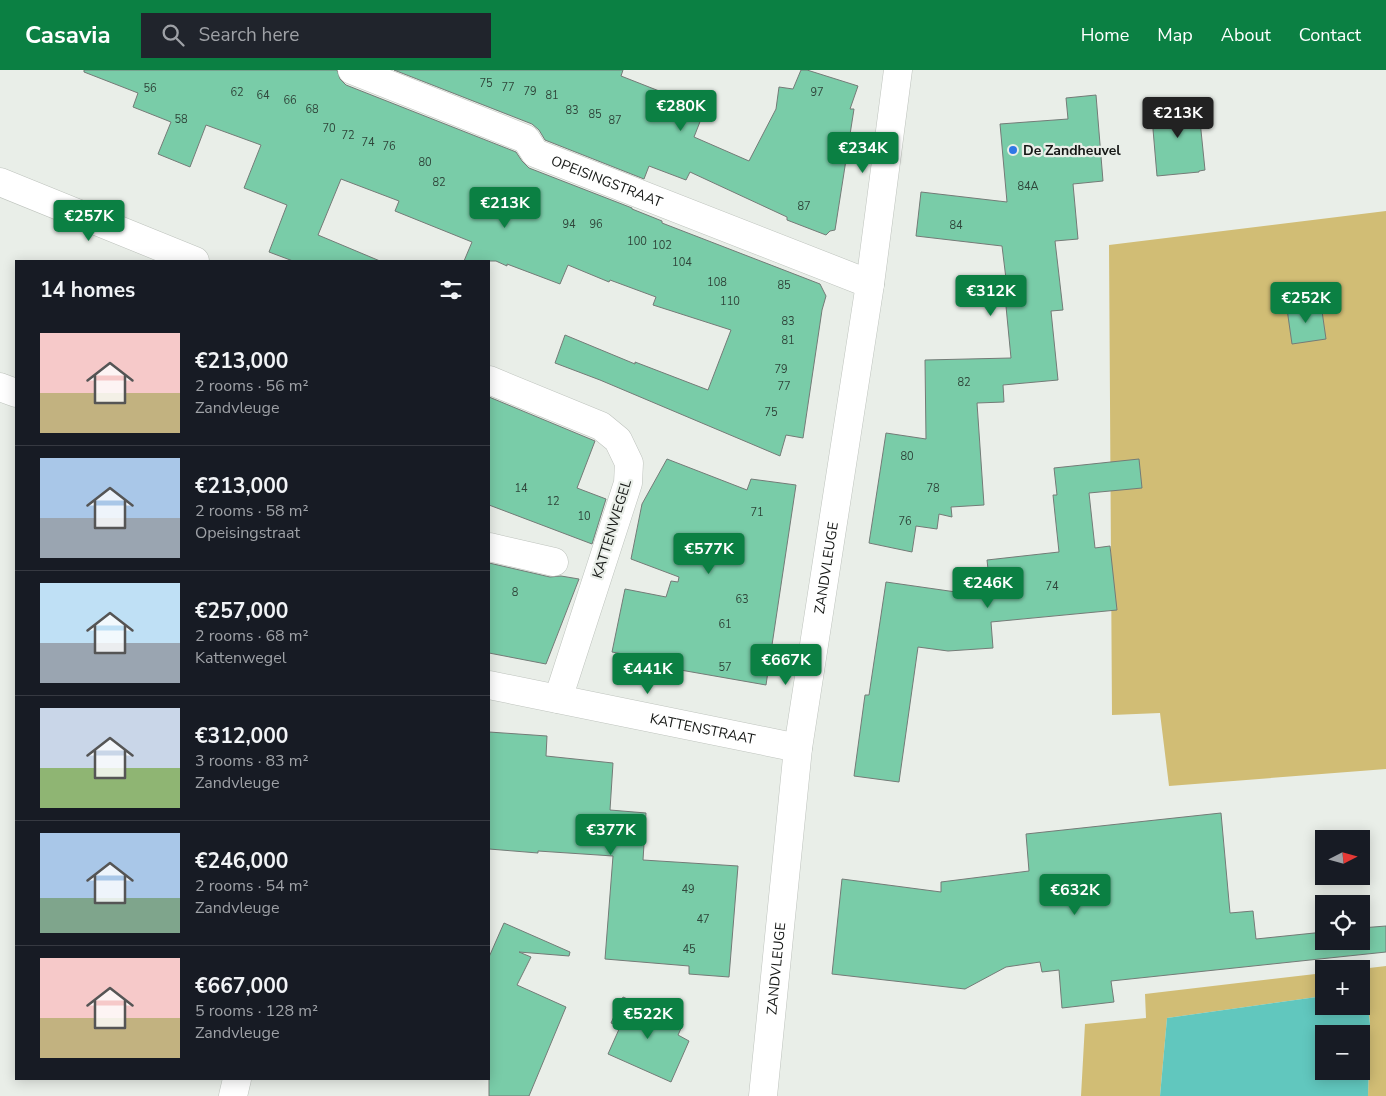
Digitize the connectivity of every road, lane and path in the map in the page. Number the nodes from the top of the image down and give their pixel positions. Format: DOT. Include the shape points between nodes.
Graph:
graph roads {
  1 [pos="352,70"];
  2 [pos="898,70"];
  3 [pos="0,182"];
  4 [pos="193,260"];
  5 [pos="870,284"];
  6 [pos="490,380"];
  7 [pos="0,387"];
  8 [pos="15,393"];
  9 [pos="490,547"];
  10 [pos="554,562"];
  11 [pos="490,685"];
  12 [pos="558,698"];
  13 [pos="798,748"];
  14 [pos="237,1080"];
  15 [pos="233,1096"];
  16 [pos="763,1096"];
  1 -- 5 [label="street, OPEISINGSTRAAT" via="526,139 535,153"];
  2 -- 5 [label="street, ZANDVLEUGE"];
  3 -- 4 [label="street"];
  5 -- 13 [label="street, ZANDVLEUGE"];
  6 -- 12 [label="street, KATTENWEGEL" via="601,426 618,440 629,463 628,483"];
  7 -- 8 [label="street"];
  9 -- 10 [label="street"];
  11 -- 12 [label="street, KATTENSTRAAT"];
  12 -- 13 [label="street, KATTENSTRAAT"];
  13 -- 16 [label="street, ZANDVLEUGE"];
  14 -- 15 [label="street"];
}
